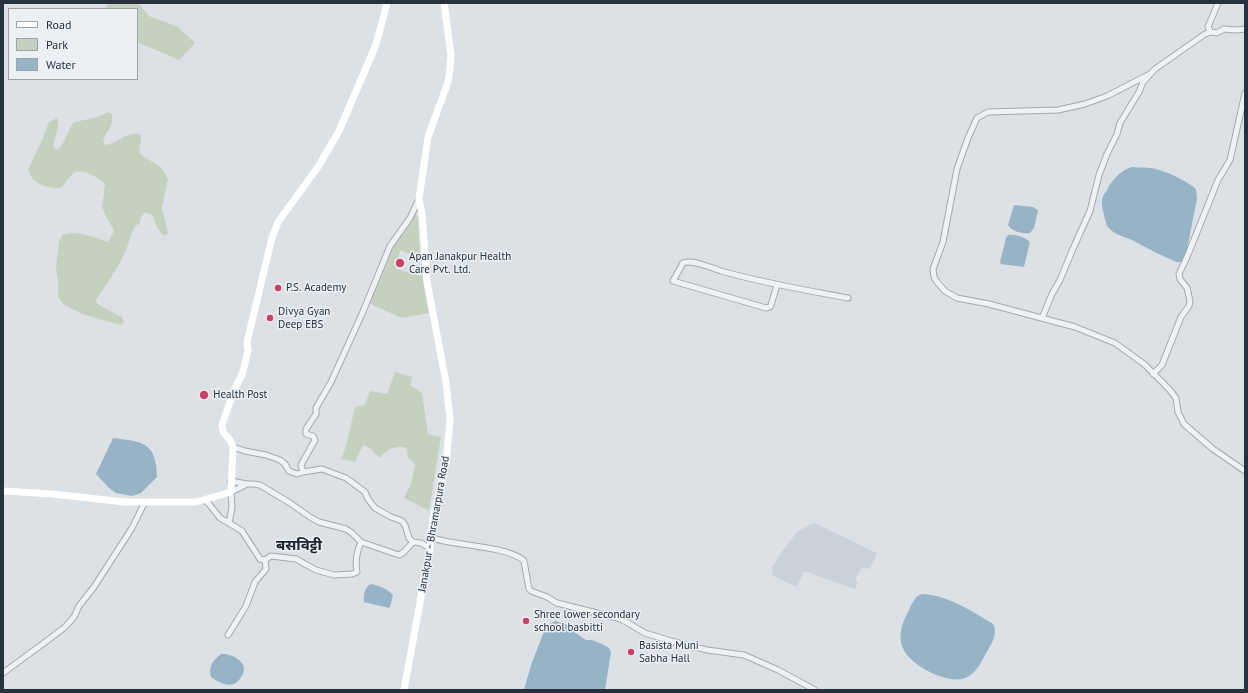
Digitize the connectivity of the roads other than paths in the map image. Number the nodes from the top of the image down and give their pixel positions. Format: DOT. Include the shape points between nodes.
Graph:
graph roads {
  1 [pos="387,3"];
  2 [pos="444,3"];
  3 [pos="1218,3"];
  4 [pos="1245,29"];
  5 [pos="1211,32"];
  6 [pos="1148,76"];
  7 [pos="1245,94"];
  8 [pos="419,199"];
  9 [pos="777,285"];
  10 [pos="848,298"];
  11 [pos="1042,318"];
  12 [pos="1153,374"];
  13 [pos="233,447"];
  14 [pos="303,472"];
  15 [pos="1245,472"];
  16 [pos="232,481"];
  17 [pos="247,484"];
  18 [pos="3,491"];
  19 [pos="231,492"];
  20 [pos="204,500"];
  21 [pos="145,502"];
  22 [pos="229,522"];
  23 [pos="431,538"];
  24 [pos="361,542"];
  25 [pos="413,542"];
  26 [pos="430,548"];
  27 [pos="265,560"];
  28 [pos="228,635"];
  29 [pos="3,673"];
  30 [pos="404,690"];
  31 [pos="815,690"];
  1 -- 13 [label="street" via="374,47 339,131 318,167 278,222 272,238 249,335 246,361 222,425 223,432"];
  2 -- 8 [label="street, Janakpur - Bhramarpura Road" via="451,55 450,69 448,82 428,137"];
  3 -- 5 [label="street" via="1208,27"];
  4 -- 5 [label="street"];
  5 -- 6 [label="street" via="1154,69"];
  6 -- 11 [label="street" via="1120,123 1099,175 1090,211"];
  6 -- 11 [label="street" via="1085,104 1058,110 988,112 977,118 974,124 957,169 942,242 933,269 934,277 945,291 957,298"];
  7 -- 12 [label="street" via="1230,160 1218,180 1179,274 1187,288 1189,306 1181,317 1162,365"];
  8 -- 14 [label="street" via="410,218 390,246 354,333 316,408 316,414 306,429 306,434 313,436 315,440 301,465"];
  8 -- 23 [label="street, Janakpur - Bhramarpura Road" via="427,282 446,382 450,420 446,463"];
  9 -- 9 [label="street" via="691,261 681,265 673,282 766,308 770,307"];
  9 -- 10 [label="street"];
  11 -- 12 [label="street" via="1075,327 1115,343 1144,364"];
  12 -- 15 [label="street" via="1176,398 1178,412 1184,424"];
  13 -- 14 [label="street" via="280,460 289,471 297,474"];
  13 -- 16 [label="street"];
  14 -- 25 [label="street" via="327,470 354,483 365,492 375,508 402,521"];
  16 -- 17 [label="street"];
  16 -- 19 [label="street"];
  17 -- 19 [label="street"];
  17 -- 24 [label="street" via="260,485 319,522 346,529"];
  18 -- 21 [label="street"];
  19 -- 20 [label="street"];
  19 -- 22 [label="street" via="232,508"];
  20 -- 21 [label="street"];
  20 -- 22 [label="street" via="220,518"];
  21 -- 29 [label="street" via="132,528 74,617"];
  22 -- 27 [label="street" via="242,531 260,559"];
  23 -- 26 [label="street, Janakpur - Bhramarpura Road"];
  23 -- 31 [label="street" via="516,556 524,561 531,591 557,603 621,619 645,633 671,641 707,650 744,655"];
  24 -- 25 [label="street" via="399,555"];
  24 -- 27 [label="street" via="357,572 352,574 325,573 296,559 271,556"];
  25 -- 26 [label="street"];
  26 -- 30 [label="street, Janakpur - Bhramarpura Road"];
  27 -- 28 [label="street" via="266,569 255,582 243,612"];
}
